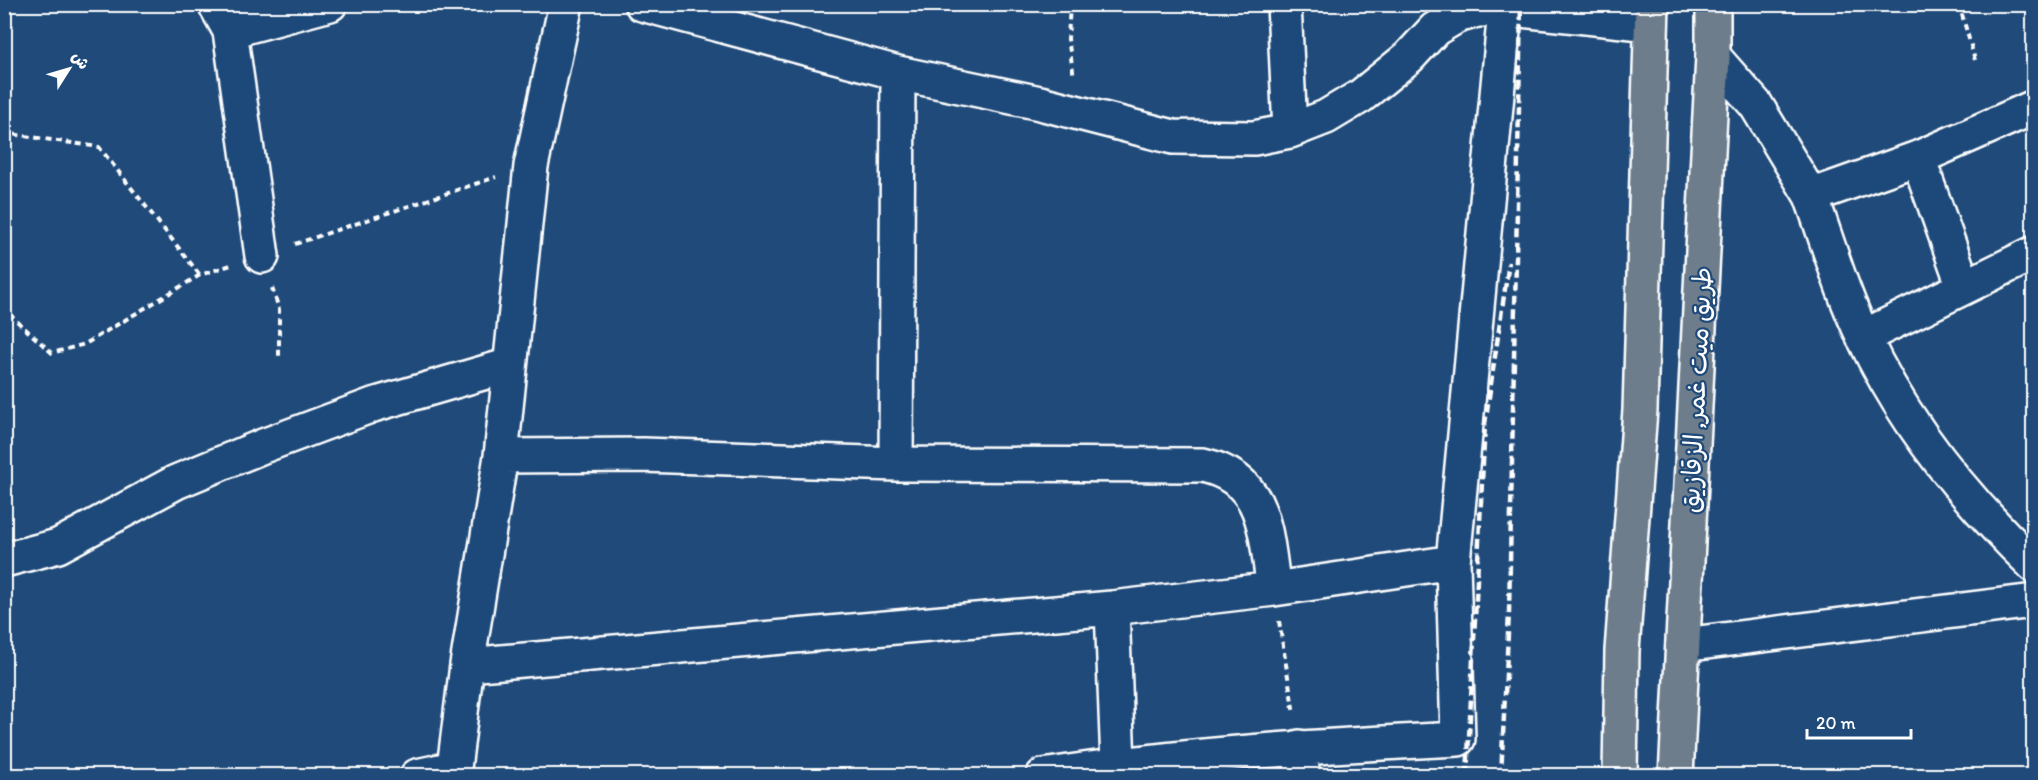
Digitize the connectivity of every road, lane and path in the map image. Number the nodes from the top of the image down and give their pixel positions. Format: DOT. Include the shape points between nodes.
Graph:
graph roads {
  1 [pos="330,4"];
  2 [pos="566,4"];
  3 [pos="642,4"];
  4 [pos="1070,4"];
  5 [pos="1284,4"];
  6 [pos="1713,4"];
  7 [pos="1959,4"];
  8 [pos="1505,10"];
  9 [pos="1652,14"];
  10 [pos="1434,17"];
  11 [pos="223,18"];
  12 [pos="1713,56"];
  13 [pos="1975,60"];
  14 [pos="898,73"];
  15 [pos="2034,107"];
  16 [pos="1081,113"];
  17 [pos="1290,131"];
  18 [pos="4,133"];
  19 [pos="1918,158"];
  20 [pos="531,166"];
  21 [pos="1811,196"];
  22 [pos="2034,253"];
  23 [pos="262,256"];
  24 [pos="1964,287"];
  25 [pos="4,305"];
  26 [pos="1863,337"];
  27 [pos="279,358"];
  28 [pos="510,365"];
  29 [pos="501,456"];
  30 [pos="896,464"];
  31 [pos="4,560"];
  32 [pos="1453,562"];
  33 [pos="2034,565"];
  34 [pos="1274,589"];
  35 [pos="2034,601"];
  36 [pos="1112,608"];
  37 [pos="1683,645"];
  38 [pos="467,665"];
  39 [pos="1301,761"];
  40 [pos="1118,764"];
  41 [pos="453,772"];
  42 [pos="417,776"];
  43 [pos="1043,776"];
  44 [pos="1620,776"];
  45 [pos="1676,776"];
  1 -- 11 [label="street"];
  2 -- 20 [label="street"];
  3 -- 14 [label="street"];
  4 -- 16 [label="path" via="1068,39"];
  5 -- 17 [label="street"];
  6 -- 12 [label="highway, طريق ميت غمر, الزقازيق"];
  7 -- 13 [label="path"];
  8 -- 9 [label="street"];
  8 -- 10 [label="street"];
  8 -- 32 [label="street"];
  9 -- 44 [label="highway" via="1640,410 1622,651"];
  10 -- 17 [label="street" via="1409,57 1361,96 1326,117"];
  11 -- 23 [label="street"];
  12 -- 21 [label="street" via="1756,105"];
  12 -- 37 [label="highway, طريق ميت غمر, الزقازيق"];
  14 -- 16 [label="street"];
  14 -- 30 [label="street"];
  15 -- 19 [label="street"];
  16 -- 17 [label="street" via="1173,137 1254,138"];
  18 -- 25 [label="path" via="99,147 200,274 85,344 52,352"];
  19 -- 21 [label="street"];
  19 -- 24 [label="street"];
  20 -- 23 [label="path"];
  20 -- 28 [label="street"];
  21 -- 26 [label="street"];
  22 -- 24 [label="street"];
  23 -- 27 [label="path" via="279,309"];
  24 -- 26 [label="street"];
  26 -- 33 [label="street" via="1900,406 1937,461 1985,519"];
  28 -- 29 [label="street"];
  28 -- 31 [label="street" via="373,405 263,446 176,482 58,546"];
  29 -- 30 [label="street" via="644,455"];
  29 -- 38 [label="street"];
  30 -- 34 [label="street" via="1203,465 1225,470 1245,486 1261,511"];
  32 -- 34 [label="street"];
  32 -- 39 [label="street" via="1458,739"];
  34 -- 36 [label="street"];
  34 -- 39 [label="path"];
  35 -- 37 [label="street"];
  36 -- 38 [label="street"];
  36 -- 40 [label="street"];
  37 -- 45 [label="highway, طريق ميت غمر, الزقازيق"];
  38 -- 41 [label="street"];
  39 -- 40 [label="street"];
  40 -- 43 [label="street"];
  41 -- 42 [label="street"];
}
